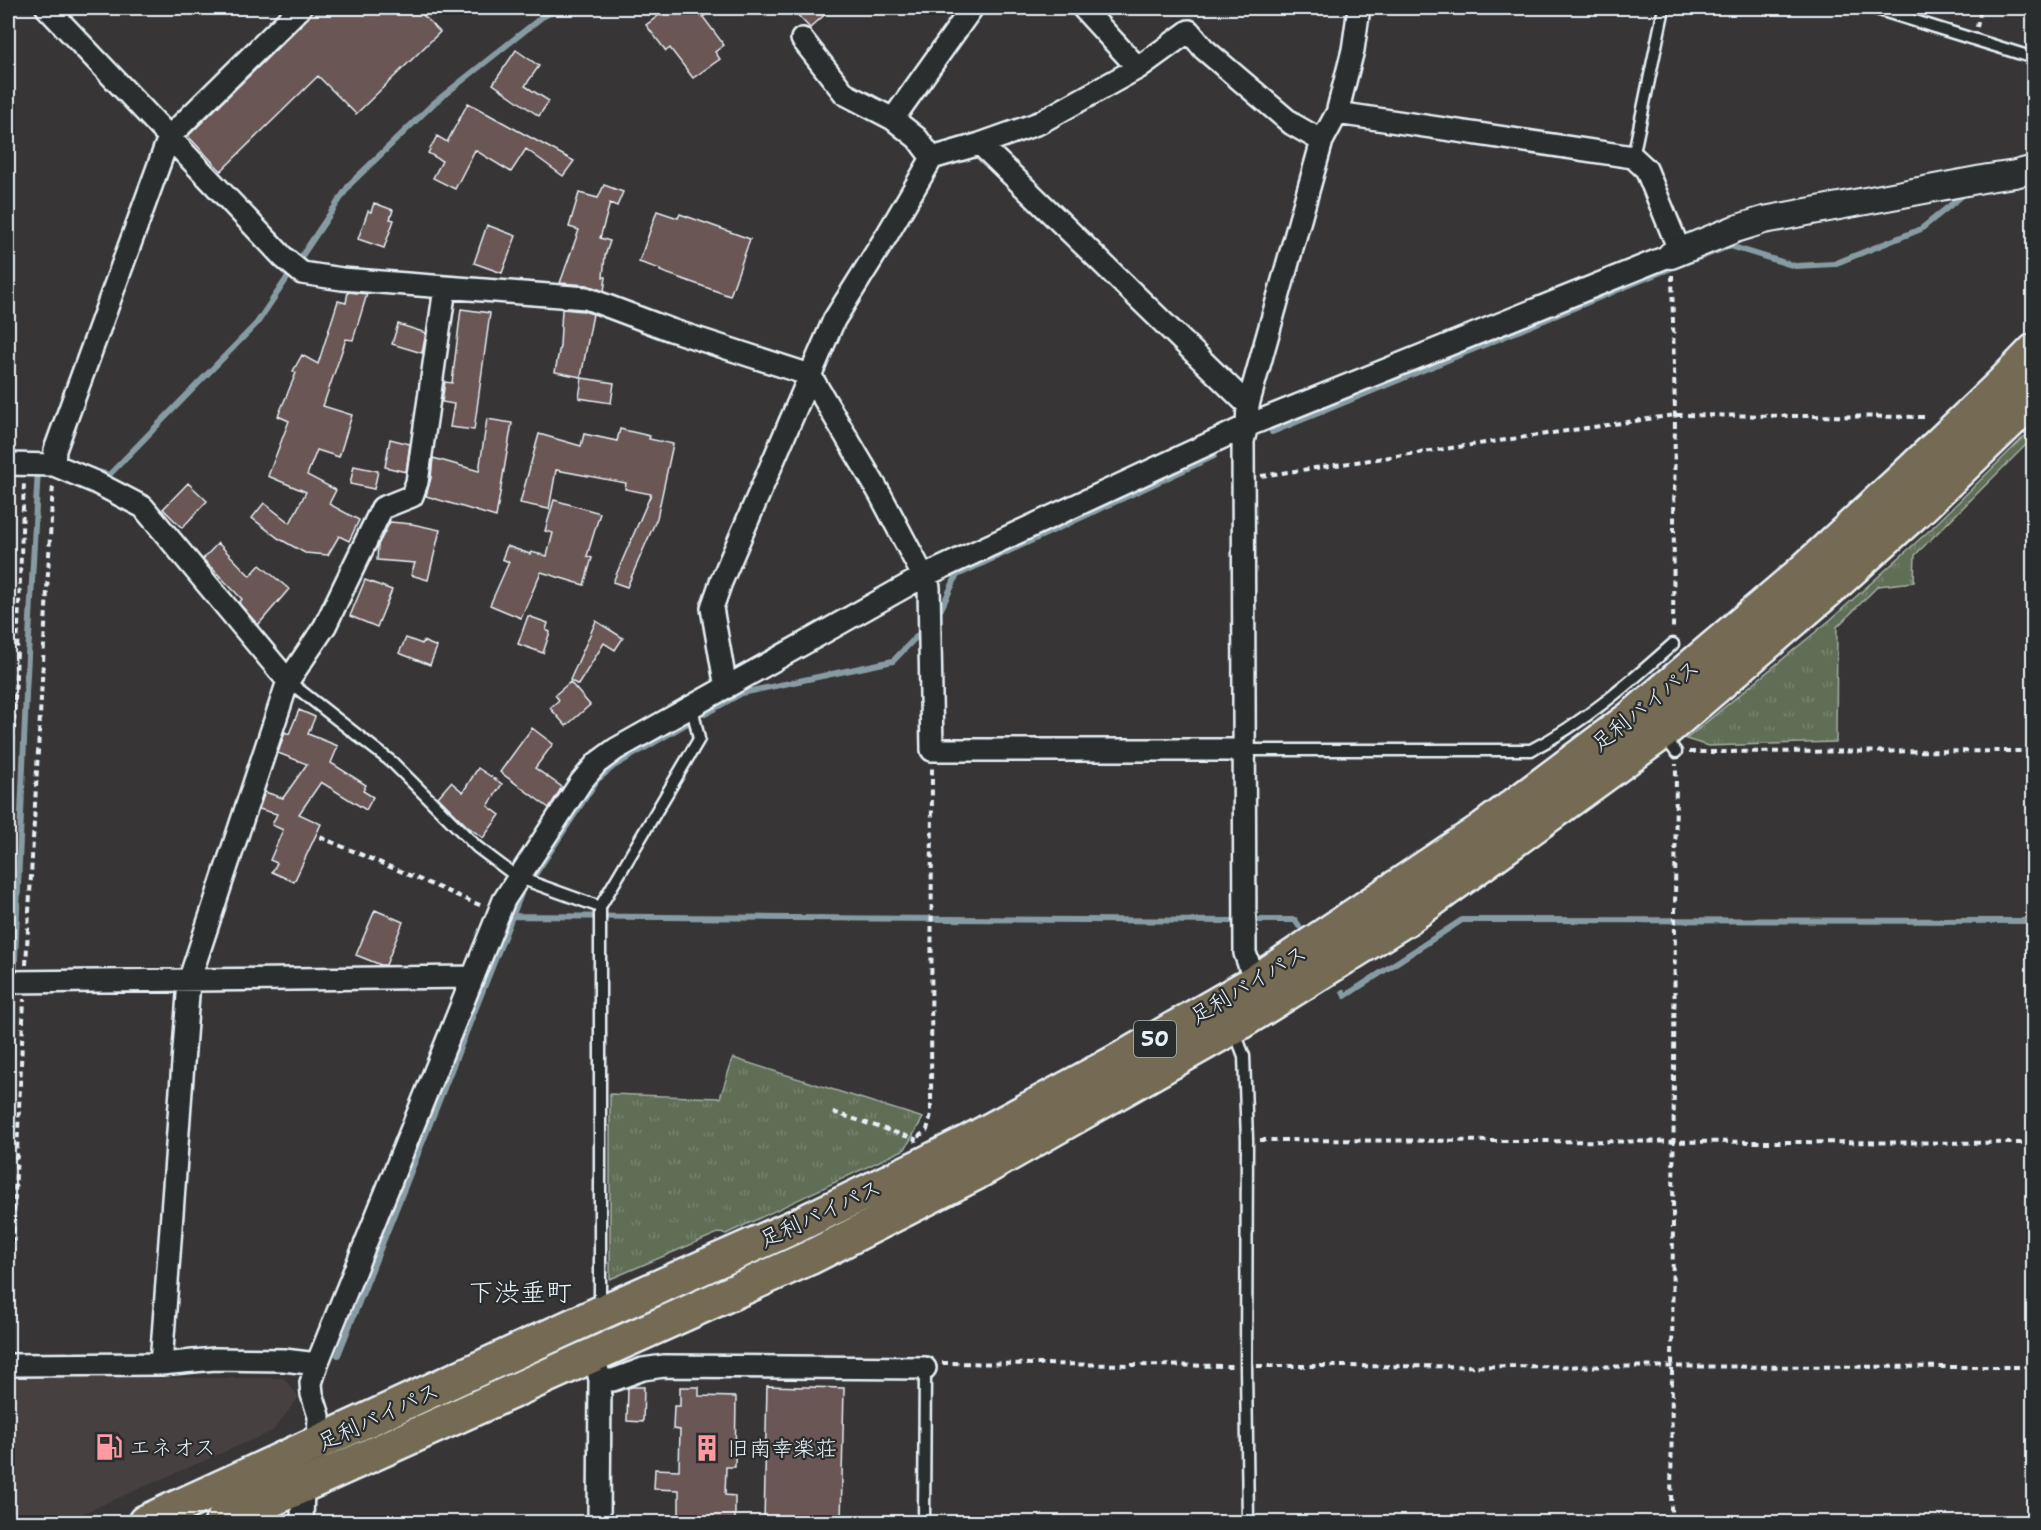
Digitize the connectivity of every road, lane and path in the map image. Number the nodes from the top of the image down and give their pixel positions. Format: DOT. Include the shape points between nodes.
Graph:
graph roads {
  1 [pos="47,8"];
  2 [pos="300,8"];
  3 [pos="972,8"];
  4 [pos="1083,8"];
  5 [pos="1359,8"];
  6 [pos="1664,8"];
  7 [pos="1873,8"];
  8 [pos="802,39"];
  9 [pos="2034,58"];
  10 [pos="1138,68"];
  11 [pos="1337,112"];
  12 [pos="892,119"];
  13 [pos="169,137"];
  14 [pos="1322,141"];
  15 [pos="980,144"];
  16 [pos="1633,157"];
  17 [pos="932,158"];
  18 [pos="2034,160"];
  19 [pos="2034,169"];
  20 [pos="1988,178"];
  21 [pos="1676,253"];
  22 [pos="445,288"];
  23 [pos="2034,351"];
  24 [pos="810,375"];
  25 [pos="2034,398"];
  26 [pos="1248,405"];
  27 [pos="1675,415"];
  28 [pos="1925,417"];
  29 [pos="1247,426"];
  30 [pos="16,464"];
  31 [pos="54,465"];
  32 [pos="1243,479"];
  33 [pos="924,576"];
  34 [pos="1673,644"];
  35 [pos="288,681"];
  36 [pos="726,688"];
  37 [pos="692,707"];
  38 [pos="1623,707"];
  39 [pos="1669,743"];
  40 [pos="932,750"];
  41 [pos="1243,750"];
  42 [pos="2034,752"];
  43 [pos="320,837"];
  44 [pos="8,868"];
  45 [pos="517,877"];
  46 [pos="600,907"];
  47 [pos="498,914"];
  48 [pos="472,977"];
  49 [pos="189,981"];
  50 [pos="16,982"];
  51 [pos="1255,982"];
  52 [pos="1233,1028"];
  53 [pos="833,1112"];
  54 [pos="1247,1140"];
  55 [pos="1673,1141"];
  56 [pos="2034,1143"];
  57 [pos="918,1152"];
  58 [pos="600,1313"];
  59 [pos="8,1348"];
  60 [pos="161,1364"];
  61 [pos="317,1364"];
  62 [pos="8,1365"];
  63 [pos="1246,1366"];
  64 [pos="1671,1366"];
  65 [pos="2034,1367"];
  66 [pos="595,1368"];
  67 [pos="925,1368"];
  68 [pos="318,1444"];
  69 [pos="303,1486"];
  70 [pos="145,1522"];
  71 [pos="222,1522"];
  72 [pos="302,1522"];
  73 [pos="599,1522"];
  74 [pos="924,1522"];
  75 [pos="1248,1522"];
  76 [pos="1671,1522"];
  1 -- 13 [label="street"];
  2 -- 13 [label="street"];
  3 -- 12 [label="street"];
  4 -- 10 [label="street"];
  5 -- 11 [label="street"];
  6 -- 16 [label="lane"];
  7 -- 9 [label="lane"];
  8 -- 12 [label="street" via="845,94"];
  10 -- 14 [label="street" via="1189,31 1204,49 1292,124"];
  10 -- 15 [label="street" via="1039,123"];
  11 -- 14 [label="street"];
  11 -- 16 [label="street"];
  12 -- 17 [label="street" via="917,138"];
  13 -- 22 [label="street" via="302,273"];
  13 -- 31 [label="street" via="55,450"];
  14 -- 26 [label="street"];
  15 -- 17 [label="street"];
  15 -- 26 [label="street"];
  16 -- 21 [label="street" via="1646,169"];
  17 -- 24 [label="street" via="834,320"];
  18 -- 20 [label="street"];
  19 -- 20 [label="street"];
  20 -- 21 [label="street" via="1764,220"];
  21 -- 27 [label="path"];
  21 -- 29 [label="street"];
  22 -- 24 [label="street" via="586,298"];
  22 -- 35 [label="street" via="412,496 382,508 325,626"];
  23 -- 38 [label="highway, 足利バイパス / 50" via="1799,575"];
  24 -- 33 [label="street"];
  24 -- 36 [label="street" via="712,608"];
  25 -- 39 [label="highway, 足利バイパス / 50"];
  26 -- 29 [label="street"];
  27 -- 28 [label="path"];
  27 -- 32 [label="path"];
  27 -- 34 [label="path"];
  29 -- 32 [label="street"];
  29 -- 33 [label="street"];
  30 -- 31 [label="street"];
  30 -- 44 [label="path"];
  31 -- 35 [label="street" via="143,507"];
  31 -- 50 [label="path"];
  32 -- 41 [label="street"];
  33 -- 36 [label="street"];
  33 -- 40 [label="street" via="929,587"];
  34 -- 38 [label="lane"];
  35 -- 45 [label="lane" via="393,763 477,847"];
  35 -- 49 [label="street"];
  36 -- 37 [label="street"];
  37 -- 45 [label="street" via="597,763"];
  37 -- 46 [label="lane" via="699,739"];
  38 -- 41 [label="lane" via="1531,750"];
  38 -- 51 [label="highway, 足利バイパス / 50" via="1480,831"];
  39 -- 42 [label="path"];
  39 -- 52 [label="highway, 足利バイパス / 50" via="1406,919"];
  39 -- 55 [label="path"];
  40 -- 41 [label="street"];
  40 -- 57 [label="path" via="931,1114"];
  41 -- 51 [label="street" via="1245,953"];
  43 -- 47 [label="path"];
  45 -- 46 [label="lane"];
  45 -- 47 [label="street"];
  46 -- 58 [label="lane"];
  47 -- 48 [label="street"];
  48 -- 49 [label="street"];
  48 -- 61 [label="street"];
  49 -- 50 [label="street"];
  49 -- 60 [label="street"];
  50 -- 59 [label="path"];
  51 -- 57 [label="highway, 足利バイパス / 50" via="970,1141"];
  52 -- 54 [label="lane" via="1244,1056"];
  52 -- 66 [label="highway, 足利バイパス / 50" via="966,1179"];
  53 -- 57 [label="path"];
  54 -- 55 [label="path"];
  54 -- 63 [label="lane"];
  55 -- 56 [label="path"];
  55 -- 64 [label="path"];
  57 -- 58 [label="highway, 足利バイパス / 50" via="798,1225"];
  58 -- 68 [label="highway, 足利バイパス / 50"];
  60 -- 61 [label="street" via="215,1359"];
  60 -- 62 [label="street"];
  61 -- 68 [label="street" via="311,1383 320,1416"];
  63 -- 64 [label="path"];
  63 -- 67 [label="path" via="934,1363"];
  63 -- 75 [label="lane"];
  64 -- 65 [label="path"];
  64 -- 76 [label="path"];
  66 -- 67 [label="street" via="613,1380 664,1366"];
  66 -- 69 [label="highway, 足利バイパス / 50"];
  66 -- 73 [label="street"];
  67 -- 74 [label="lane"];
  68 -- 69 [label="street"];
  68 -- 70 [label="highway, 足利バイパス / 50"];
  69 -- 71 [label="highway, 足利バイパス / 50"];
  69 -- 72 [label="street"];
}
